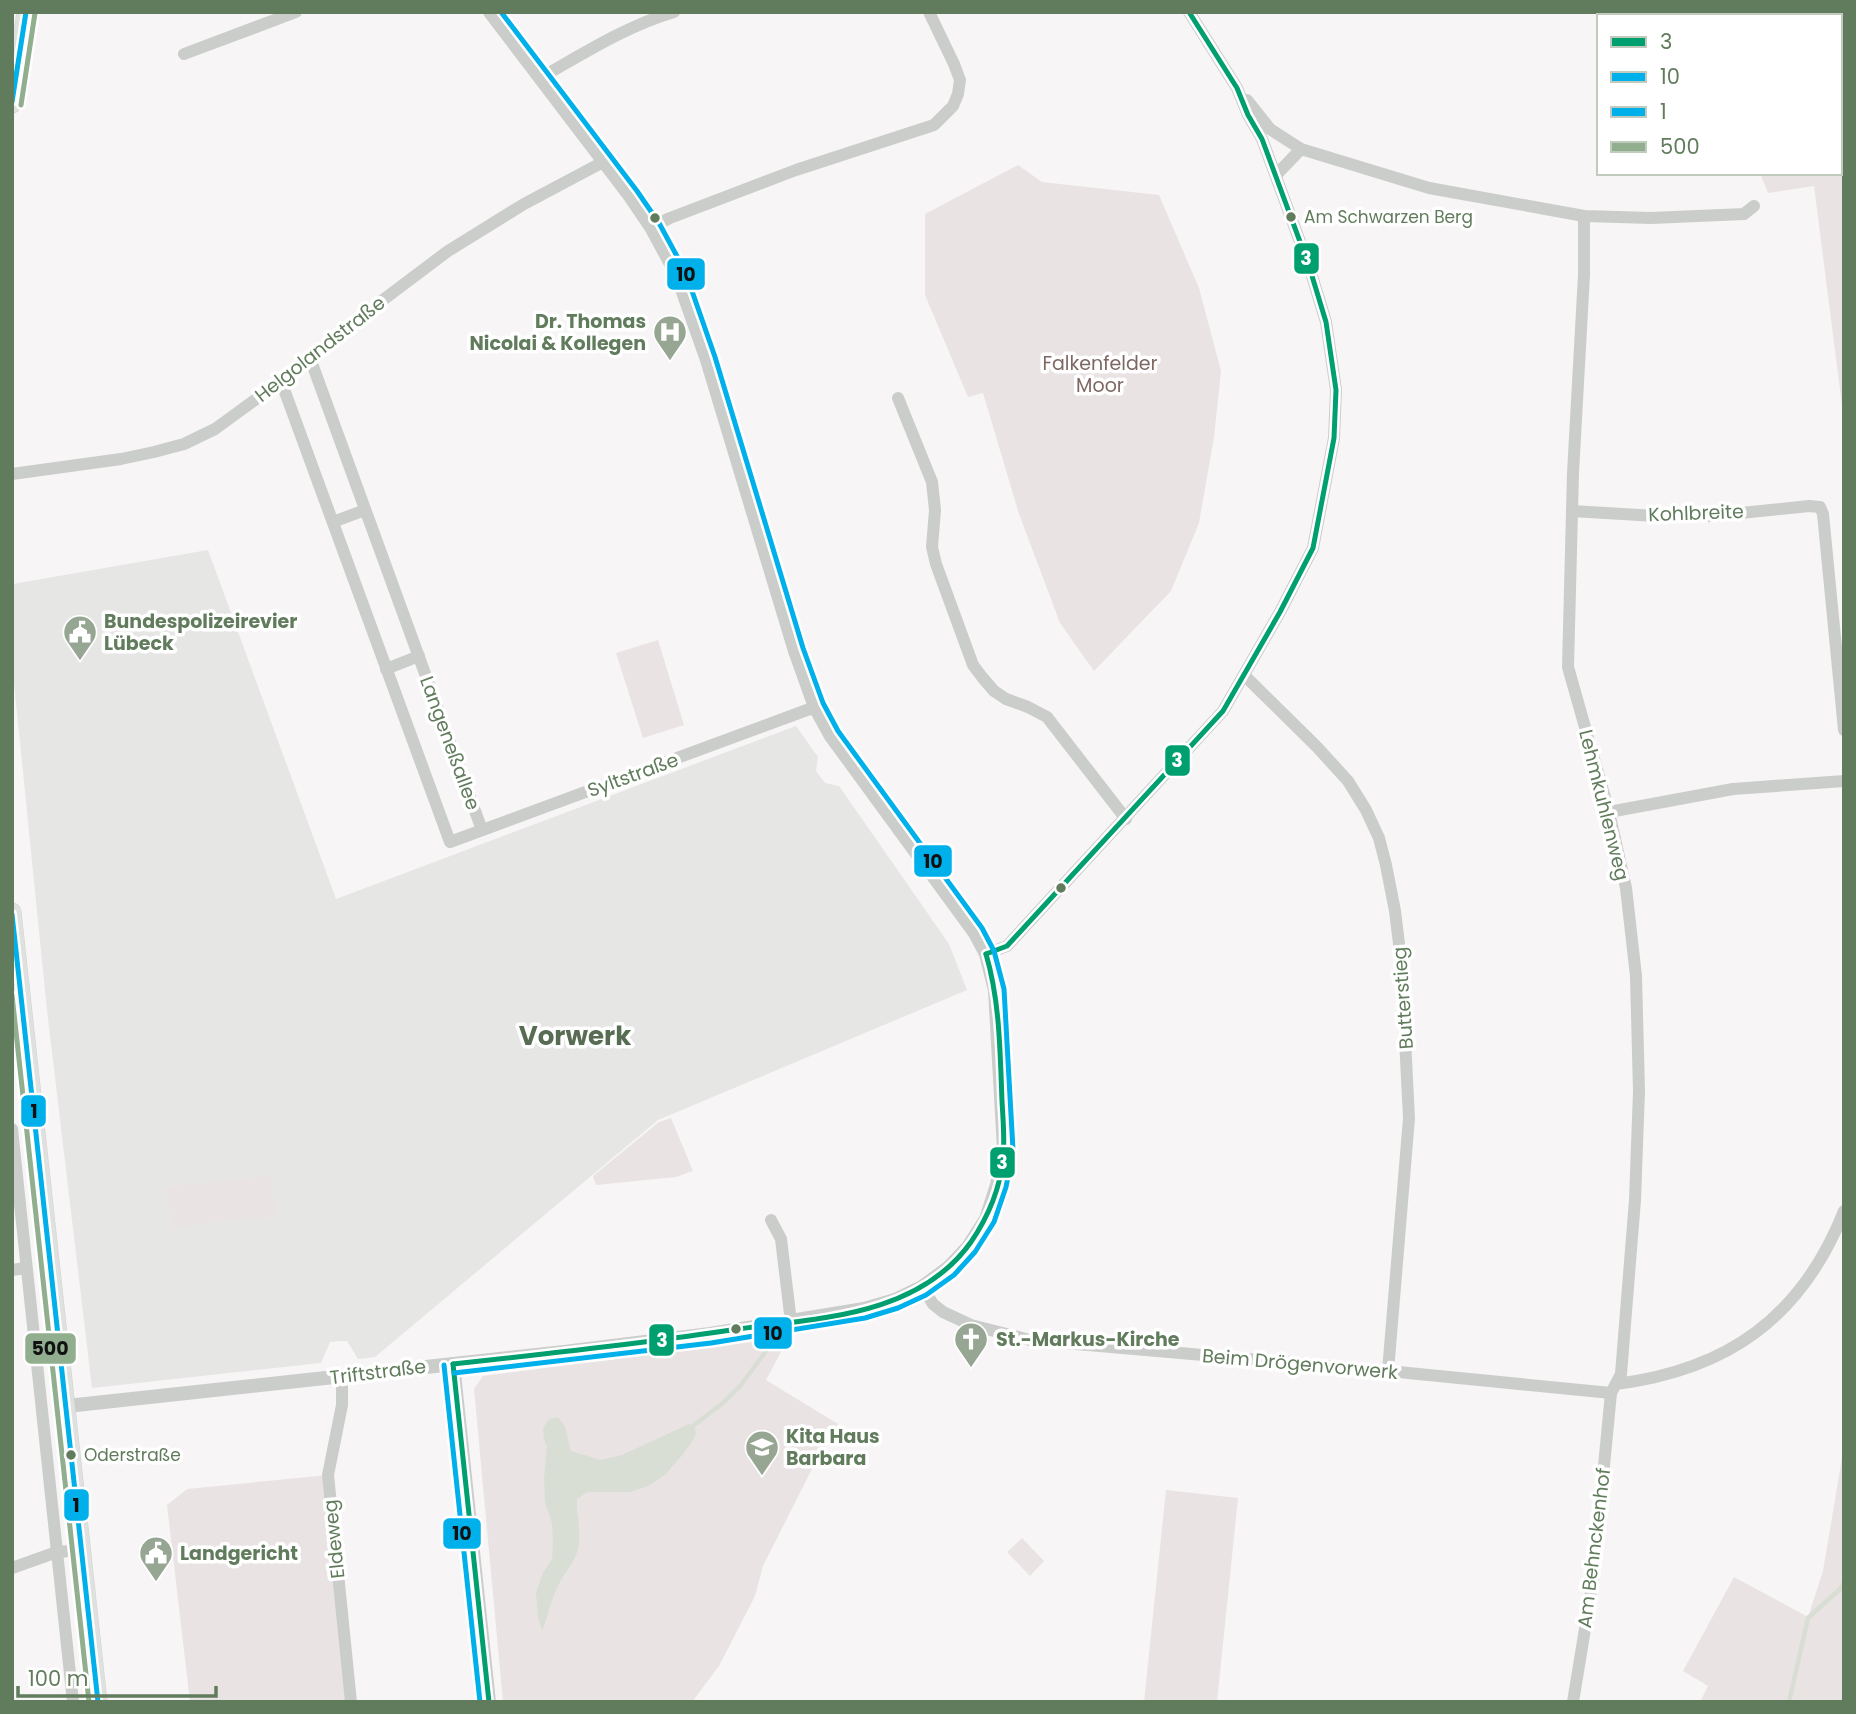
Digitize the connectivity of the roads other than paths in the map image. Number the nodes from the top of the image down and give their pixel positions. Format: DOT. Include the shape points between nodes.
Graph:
graph roads {
  1 [pos="26,12"];
  2 [pos="296,12"];
  3 [pos="490,12"];
  4 [pos="674,12"];
  5 [pos="929,12"];
  6 [pos="1189,12"];
  7 [pos="184,54"];
  8 [pos="540,78"];
  9 [pos="1237,88"];
  10 [pos="12,104"];
  11 [pos="1301,149"];
  12 [pos="605,162"];
  13 [pos="1276,175"];
  14 [pos="1754,206"];
  15 [pos="1584,216"];
  16 [pos="651,227"];
  17 [pos="310,358"];
  18 [pos="281,381"];
  19 [pos="898,398"];
  20 [pos="12,474"];
  21 [pos="365,510"];
  22 [pos="1572,512"];
  23 [pos="333,522"];
  24 [pos="418,656"];
  25 [pos="386,669"];
  26 [pos="1244,675"];
  27 [pos="815,707"];
  28 [pos="1844,730"];
  29 [pos="1844,781"];
  30 [pos="1609,812"];
  31 [pos="1126,819"];
  32 [pos="482,830"];
  33 [pos="450,842"];
  34 [pos="12,912"];
  35 [pos="986,954"];
  36 [pos="12,1129"];
  37 [pos="1844,1211"];
  38 [pos="771,1220"];
  39 [pos="26,1268"];
  40 [pos="12,1270"];
  41 [pos="922,1287"];
  42 [pos="791,1322"];
  43 [pos="453,1364"];
  44 [pos="1388,1371"];
  45 [pos="342,1377"];
  46 [pos="1613,1389"];
  47 [pos="67,1406"];
  48 [pos="82,1550"];
  49 [pos="57,1552"];
  50 [pos="12,1569"];
  51 [pos="74,1702"];
  52 [pos="98,1702"];
  53 [pos="351,1702"];
  54 [pos="489,1702"];
  55 [pos="1573,1702"];
  1 -- 10 [label="main road"];
  2 -- 7 [label="street"];
  3 -- 8 [label="street, Triftstraße"];
  4 -- 8 [label="street" via="631,29"];
  5 -- 16 [label="street" via="960,80 953,106 934,125 796,170"];
  6 -- 9 [label="street"];
  8 -- 12 [label="street, Triftstraße"];
  9 -- 11 [label="street" via="1270,129"];
  9 -- 13 [label="street"];
  11 -- 13 [label="street"];
  11 -- 15 [label="street" via="1429,188"];
  12 -- 16 [label="street, Triftstraße"];
  12 -- 17 [label="street, Helgolandstraße" via="448,251"];
  13 -- 26 [label="street" via="1326,322 1336,390 1334,438 1313,548"];
  14 -- 15 [label="street" via="1744,214"];
  15 -- 22 [label="street, Lehmkuhlenweg"];
  16 -- 27 [label="street, Triftstraße" via="677,275 707,360"];
  17 -- 18 [label="street, Helgolandstraße"];
  17 -- 21 [label="street, Langeneßallee"];
  18 -- 20 [label="street, Helgolandstraße" via="215,429 184,444 121,459"];
  18 -- 23 [label="street, Langeneßallee"];
  19 -- 31 [label="street" via="932,482 932,547 973,665 994,691 1047,717"];
  21 -- 23 [label="street"];
  21 -- 24 [label="street, Langeneßallee"];
  22 -- 28 [label="street, Kohlbreite" via="1712,516 1820,507"];
  22 -- 30 [label="street, Lehmkuhlenweg" via="1568,667"];
  23 -- 25 [label="street, Langeneßallee"];
  24 -- 25 [label="street, Langeneßallee"];
  24 -- 32 [label="street, Langeneßallee"];
  25 -- 33 [label="street, Langeneßallee"];
  26 -- 31 [label="street" via="1223,711"];
  26 -- 44 [label="street, Butterstieg" via="1348,781 1379,838 1386,865 1402,971 1409,1118"];
  27 -- 32 [label="street, Syltstraße"];
  27 -- 35 [label="street, Triftstraße"];
  29 -- 30 [label="street" via="1732,789"];
  30 -- 46 [label="street, Lehmkuhlenweg" via="1626,888 1636,976 1639,1091 1621,1374"];
  31 -- 35 [label="street" via="1007,946"];
  32 -- 33 [label="street, Syltstraße"];
  34 -- 47 [label="main road"];
  35 -- 41 [label="street, Triftstraße" via="995,990 1001,1082 1004,1149 998,1185 986,1219 968,1247"];
  36 -- 39 [label="street"];
  37 -- 46 [label="street, Beim Drögenvorwerk" via="1810,1276 1767,1324 1717,1357"];
  38 -- 42 [label="street" via="781,1239"];
  39 -- 40 [label="street"];
  39 -- 49 [label="street"];
  41 -- 42 [label="street, Triftstraße" via="864,1309"];
  41 -- 44 [label="street, Beim Drögenvorwerk" via="943,1312 971,1325 1030,1340"];
  42 -- 43 [label="street, Triftstraße"];
  43 -- 45 [label="street, Triftstraße"];
  43 -- 54 [label="street"];
  44 -- 46 [label="street, Beim Drögenvorwerk"];
  45 -- 47 [label="street, Triftstraße"];
  45 -- 53 [label="street, Eldeweg" via="342,1405 328,1475"];
  46 -- 55 [label="street, Am Behnckenhof" via="1593,1580"];
  47 -- 48 [label="main road"];
  48 -- 49 [label="street"];
  48 -- 52 [label="main road"];
  49 -- 50 [label="street"];
  49 -- 51 [label="street"];
}
